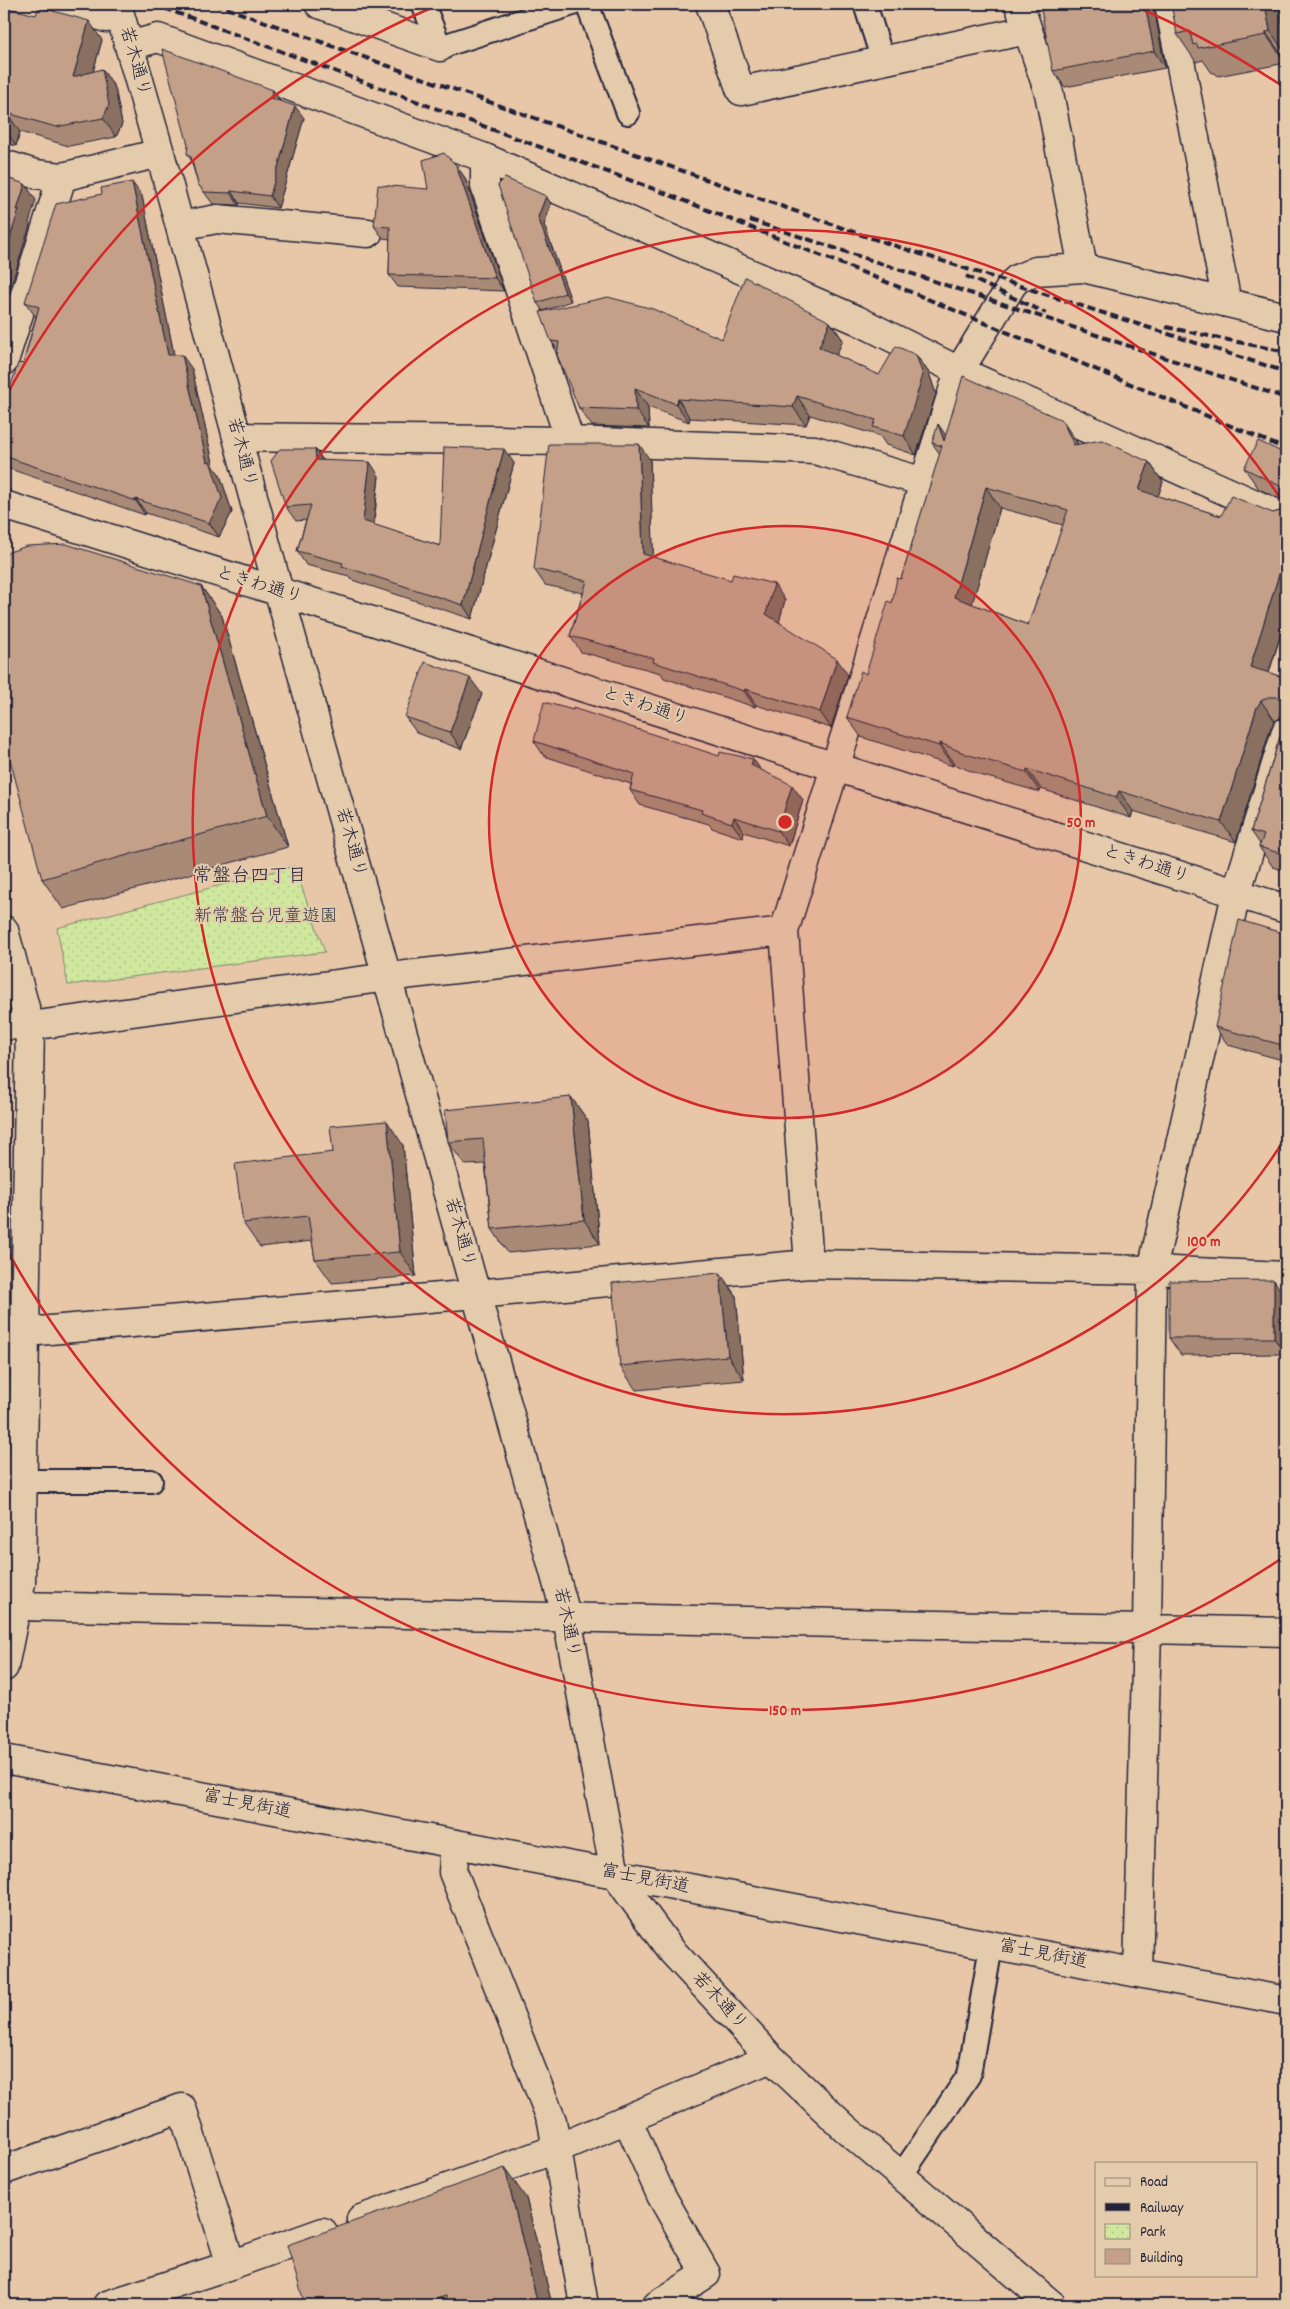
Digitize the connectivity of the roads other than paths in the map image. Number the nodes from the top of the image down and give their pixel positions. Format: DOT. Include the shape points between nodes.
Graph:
graph roads {
  1 [pos="66,4"];
  2 [pos="319,4"];
  3 [pos="423,4"];
  4 [pos="573,4"];
  5 [pos="587,4"];
  6 [pos="710,4"];
  7 [pos="864,4"];
  8 [pos="1020,4"];
  9 [pos="1169,4"];
  10 [pos="118,10"];
  11 [pos="1027,30"];
  12 [pos="129,46"];
  13 [pos="440,47"];
  14 [pos="883,61"];
  15 [pos="628,113"];
  16 [pos="160,153"];
  17 [pos="485,158"];
  18 [pos="4,164"];
  19 [pos="62,177"];
  20 [pos="180,226"];
  21 [pos="368,233"];
  22 [pos="1083,268"];
  23 [pos="1227,303"];
  24 [pos="1286,317"];
  25 [pos="4,361"];
  26 [pos="959,371"];
  27 [pos="237,437"];
  28 [pos="570,441"];
  29 [pos="924,482"];
  30 [pos="4,505"];
  31 [pos="1286,518"];
  32 [pos="279,592"];
  33 [pos="1286,732"];
  34 [pos="834,767"];
  35 [pos="1236,894"];
  36 [pos="1286,909"];
  37 [pos="4,930"];
  38 [pos="784,931"];
  39 [pos="388,976"];
  40 [pos="17,1025"];
  41 [pos="809,1264"];
  42 [pos="1152,1270"];
  43 [pos="1286,1276"];
  44 [pos="476,1294"];
  45 [pos="15,1332"];
  46 [pos="23,1481"];
  47 [pos="151,1481"];
  48 [pos="16,1606"];
  49 [pos="567,1618"];
  50 [pos="1147,1629"];
  51 [pos="1286,1632"];
  52 [pos="4,1667"];
  53 [pos="4,1759"];
  54 [pos="455,1844"];
  55 [pos="615,1874"];
  56 [pos="991,1946"];
  57 [pos="1138,1973"];
  58 [pos="1286,2001"];
  59 [pos="771,2058"];
  60 [pos="627,2119"];
  61 [pos="556,2149"];
  62 [pos="4,2170"];
  63 [pos="901,2176"];
  64 [pos="231,2265"];
  65 [pos="106,2305"];
  66 [pos="584,2305"];
  67 [pos="657,2305"];
  68 [pos="1052,2305"];
  1 -- 10 [label="street" via="106,18"];
  2 -- 13 [label="street"];
  3 -- 13 [label="lane"];
  4 -- 13 [label="lane"];
  5 -- 15 [label="lane"];
  6 -- 14 [label="street" via="742,91"];
  7 -- 14 [label="lane"];
  8 -- 11 [label="street"];
  9 -- 23 [label="street"];
  10 -- 12 [label="street, 若木通り"];
  11 -- 14 [label="street"];
  11 -- 22 [label="street" via="1049,93"];
  12 -- 16 [label="street, 若木通り"];
  12 -- 17 [label="street" via="158,38"];
  16 -- 19 [label="street"];
  16 -- 20 [label="street, 若木通り"];
  17 -- 26 [label="street" via="857,320"];
  17 -- 28 [label="street" via="485,186"];
  18 -- 19 [label="street" via="35,174"];
  19 -- 25 [label="street"];
  20 -- 21 [label="street" via="217,218"];
  20 -- 27 [label="street, 若木通り"];
  22 -- 23 [label="street"];
  22 -- 26 [label="street" via="1036,271 1017,279"];
  23 -- 24 [label="street"];
  26 -- 29 [label="street"];
  26 -- 31 [label="street"];
  27 -- 28 [label="street"];
  27 -- 32 [label="street, 若木通り"];
  28 -- 29 [label="street" via="815,450"];
  29 -- 34 [label="street"];
  30 -- 32 [label="street, ときわ通り"];
  32 -- 34 [label="street, ときわ通り"];
  32 -- 39 [label="street, 若木通り"];
  33 -- 35 [label="street"];
  34 -- 35 [label="street, ときわ通り"];
  34 -- 38 [label="street"];
  35 -- 36 [label="street, ときわ通り"];
  35 -- 42 [label="street"];
  37 -- 40 [label="street"];
  38 -- 39 [label="street"];
  38 -- 41 [label="street"];
  39 -- 40 [label="street"];
  39 -- 44 [label="street, 若木通り"];
  40 -- 45 [label="street"];
  41 -- 42 [label="street"];
  41 -- 44 [label="street"];
  42 -- 43 [label="street"];
  42 -- 50 [label="street"];
  44 -- 45 [label="street"];
  44 -- 49 [label="street, 若木通り"];
  45 -- 46 [label="street"];
  46 -- 47 [label="lane"];
  46 -- 48 [label="street" via="21,1583"];
  48 -- 49 [label="street"];
  48 -- 52 [label="street"];
  49 -- 50 [label="street"];
  49 -- 55 [label="street, 若木通り"];
  50 -- 51 [label="street"];
  50 -- 57 [label="street"];
  53 -- 54 [label="street, 富士見街道"];
  54 -- 55 [label="street, 富士見街道"];
  54 -- 61 [label="street" via="453,1872 552,2121"];
  55 -- 56 [label="street, 富士見街道"];
  55 -- 59 [label="street, 若木通り" via="670,1949"];
  56 -- 57 [label="street, 富士見街道"];
  56 -- 63 [label="lane" via="969,2075"];
  57 -- 58 [label="street, 富士見街道"];
  59 -- 60 [label="street"];
  59 -- 63 [label="street, 若木通り"];
  60 -- 61 [label="street"];
  60 -- 67 [label="street" via="661,2195 706,2274"];
  61 -- 64 [label="street"];
  61 -- 66 [label="street"];
  62 -- 64 [label="street" via="182,2108"];
  63 -- 68 [label="street, 若木通り"];
  64 -- 65 [label="street"];
}
